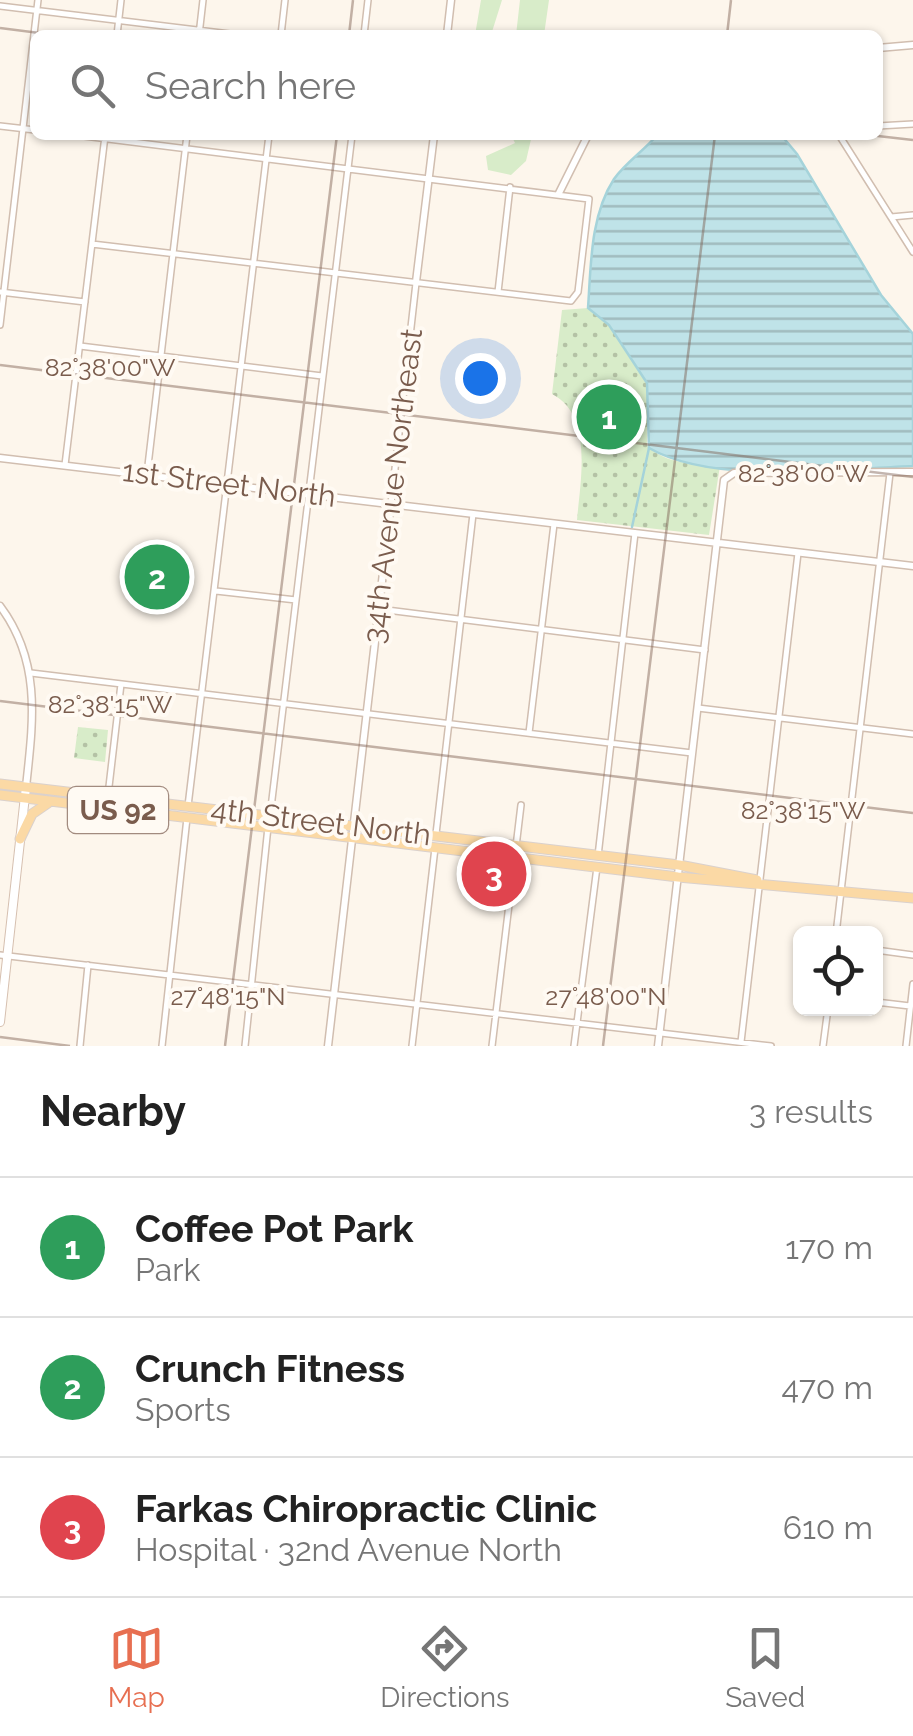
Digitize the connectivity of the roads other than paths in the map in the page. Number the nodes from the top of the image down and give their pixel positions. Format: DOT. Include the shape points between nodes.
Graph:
graph roads {
  1 [pos="38,0"];
  2 [pos="121,0"];
  3 [pos="203,0"];
  4 [pos="286,0"];
  5 [pos="368,0"];
  6 [pos="450,0"];
  7 [pos="0,6"];
  8 [pos="37,10"];
  9 [pos="118,21"];
  10 [pos="35,30"];
  11 [pos="117,30"];
  12 [pos="179,30"];
  13 [pos="199,30"];
  14 [pos="282,30"];
  15 [pos="365,30"];
  16 [pos="447,30"];
  17 [pos="913,45"];
  18 [pos="883,48"];
  19 [pos="30,74"];
  20 [pos="913,124"];
  21 [pos="0,126"];
  22 [pos="883,126"];
  23 [pos="24,129"];
  24 [pos="30,130"];
  25 [pos="105,140"];
  26 [pos="127,140"];
  27 [pos="187,140"];
  28 [pos="269,140"];
  29 [pos="351,140"];
  30 [pos="433,140"];
  31 [pos="586,140"];
  32 [pos="842,140"];
  33 [pos="186,148"];
  34 [pos="267,158"];
  35 [pos="348,167"];
  36 [pos="429,177"];
  37 [pos="510,187"];
  38 [pos="559,193"];
  39 [pos="913,216"];
  40 [pos="891,217"];
  41 [pos="92,244"];
  42 [pos="913,252"];
  43 [pos="173,253"];
  44 [pos="254,264"];
  45 [pos="335,273"];
  46 [pos="416,282"];
  47 [pos="2,292"];
  48 [pos="498,292"];
  49 [pos="85,302"];
  50 [pos="0,324"];
  51 [pos="80,346"];
  52 [pos="161,356"];
  53 [pos="242,367"];
  54 [pos="322,376"];
  55 [pos="0,458"];
  56 [pos="66,466"];
  57 [pos="913,472"];
  58 [pos="890,473"];
  59 [pos="146,474"];
  60 [pos="228,484"];
  61 [pos="308,494"];
  62 [pos="391,504"];
  63 [pos="472,514"];
  64 [pos="554,524"];
  65 [pos="635,533"];
  66 [pos="716,543"];
  67 [pos="798,553"];
  68 [pos="880,562"];
  69 [pos="913,566"];
  70 [pos="216,590"];
  71 [pos="296,600"];
  72 [pos="0,606"];
  73 [pos="379,609"];
  74 [pos="460,619"];
  75 [pos="542,629"];
  76 [pos="622,640"];
  77 [pos="704,650"];
  78 [pos="31,673"];
  79 [pos="121,684"];
  80 [pos="202,694"];
  81 [pos="284,704"];
  82 [pos="698,708"];
  83 [pos="367,714"];
  84 [pos="779,718"];
  85 [pos="448,723"];
  86 [pos="860,728"];
  87 [pos="529,733"];
  88 [pos="913,734"];
  89 [pos="610,743"];
  90 [pos="692,753"];
  91 [pos="0,784"];
  92 [pos="25,792"];
  93 [pos="0,795"];
  94 [pos="108,796"];
  95 [pos="52,802"];
  96 [pos="155,802"];
  97 [pos="521,805"];
  98 [pos="188,806"];
  99 [pos="106,808"];
  100 [pos="186,818"];
  101 [pos="269,822"];
  102 [pos="354,826"];
  103 [pos="436,836"];
  104 [pos="352,838"];
  105 [pos="20,839"];
  106 [pos="475,840"];
  107 [pos="516,845"];
  108 [pos="434,848"];
  109 [pos="598,856"];
  110 [pos="515,857"];
  111 [pos="555,862"];
  112 [pos="680,865"];
  113 [pos="597,867"];
  114 [pos="678,877"];
  115 [pos="760,881"];
  116 [pos="842,890"];
  117 [pos="913,898"];
  118 [pos="837,926"];
  119 [pos="883,951"];
  120 [pos="4,955"];
  121 [pos="913,955"];
  122 [pos="88,965"];
  123 [pos="170,975"];
  124 [pos="252,984"];
  125 [pos="913,984"];
  126 [pos="334,995"];
  127 [pos="883,1003"];
  128 [pos="416,1004"];
  129 [pos="910,1006"];
  130 [pos="496,1014"];
  131 [pos="827,1016"];
  132 [pos="0,1022"];
  133 [pos="577,1024"];
  134 [pos="660,1033"];
  135 [pos="741,1044"];
  136 [pos="80,1046"];
  137 [pos="162,1046"];
  138 [pos="245,1046"];
  139 [pos="328,1046"];
  140 [pos="412,1046"];
  141 [pos="492,1046"];
  142 [pos="574,1046"];
  143 [pos="658,1046"];
  144 [pos="771,1046"];
  145 [pos="823,1046"];
  146 [pos="906,1046"];
  1 -- 8 [label="street"];
  2 -- 9 [label="street"];
  3 -- 13 [label="street"];
  4 -- 14 [label="street"];
  5 -- 15 [label="street"];
  6 -- 16 [label="street"];
  7 -- 8 [label="street"];
  8 -- 9 [label="street"];
  8 -- 10 [label="street"];
  9 -- 11 [label="street"];
  9 -- 12 [label="street"];
  17 -- 18 [label="street"];
  19 -- 23 [label="street"];
  20 -- 22 [label="street"];
  21 -- 23 [label="street"];
  23 -- 24 [label="street"];
  23 -- 47 [label="street"];
  25 -- 41 [label="street"];
  26 -- 33 [label="street"];
  27 -- 33 [label="street"];
  28 -- 34 [label="street"];
  29 -- 35 [label="street"];
  30 -- 36 [label="street, 34th Avenue Northeast"];
  31 -- 38 [label="street"];
  32 -- 40 [label="street"];
  33 -- 34 [label="street"];
  33 -- 43 [label="street"];
  34 -- 35 [label="street"];
  34 -- 44 [label="street"];
  35 -- 36 [label="street"];
  35 -- 45 [label="street"];
  36 -- 37 [label="street"];
  36 -- 46 [label="street, 34th Avenue Northeast"];
  37 -- 38 [label="street"];
  37 -- 48 [label="street"];
  38 -- 48 [label="street" via="587,196 577,296 566,301"];
  39 -- 40 [label="street"];
  40 -- 42 [label="street"];
  41 -- 43 [label="street"];
  41 -- 49 [label="street"];
  43 -- 44 [label="street"];
  43 -- 52 [label="street"];
  44 -- 45 [label="street"];
  44 -- 53 [label="street"];
  45 -- 46 [label="street"];
  45 -- 54 [label="street"];
  46 -- 48 [label="street"];
  46 -- 62 [label="street, 34th Avenue Northeast"];
  47 -- 49 [label="street"];
  47 -- 50 [label="street"];
  49 -- 51 [label="street"];
  51 -- 52 [label="street"];
  51 -- 56 [label="street"];
  52 -- 53 [label="street"];
  52 -- 59 [label="street"];
  53 -- 54 [label="street"];
  53 -- 60 [label="street"];
  54 -- 61 [label="street"];
  55 -- 56 [label="street, 1st Street North"];
  56 -- 59 [label="street, 1st Street North"];
  57 -- 58 [label="street"];
  58 -- 66 [label="street" via="734,473 724,480"];
  58 -- 68 [label="street"];
  59 -- 60 [label="street, 1st Street North"];
  60 -- 61 [label="street, 1st Street North"];
  60 -- 70 [label="street"];
  61 -- 62 [label="street, 1st Street North"];
  61 -- 71 [label="street"];
  62 -- 63 [label="street, 1st Street North"];
  62 -- 73 [label="street, 34th Avenue Northeast"];
  63 -- 64 [label="street, 1st Street North"];
  63 -- 74 [label="street"];
  64 -- 65 [label="street, 1st Street North"];
  64 -- 75 [label="street"];
  65 -- 66 [label="street, 1st Street North"];
  65 -- 76 [label="street"];
  66 -- 67 [label="street, 1st Street North"];
  66 -- 77 [label="street"];
  67 -- 68 [label="street, 1st Street North"];
  67 -- 84 [label="street"];
  68 -- 69 [label="street, 1st Street North"];
  68 -- 86 [label="street"];
  70 -- 71 [label="street"];
  70 -- 80 [label="street"];
  71 -- 81 [label="street"];
  72 -- 78 [label="street" via="22,641"];
  73 -- 74 [label="street"];
  73 -- 83 [label="street, 34th Avenue Northeast"];
  74 -- 75 [label="street"];
  74 -- 85 [label="street"];
  75 -- 76 [label="street"];
  75 -- 87 [label="street"];
  76 -- 77 [label="street"];
  76 -- 89 [label="street"];
  77 -- 82 [label="street"];
  78 -- 79 [label="street"];
  78 -- 92 [label="street"];
  79 -- 80 [label="street"];
  79 -- 94 [label="street"];
  80 -- 81 [label="street"];
  80 -- 98 [label="street"];
  81 -- 83 [label="street"];
  81 -- 101 [label="street"];
  82 -- 84 [label="street"];
  82 -- 90 [label="street"];
  83 -- 85 [label="street"];
  83 -- 102 [label="street, 34th Avenue Northeast"];
  84 -- 86 [label="street"];
  84 -- 115 [label="street"];
  85 -- 87 [label="street"];
  85 -- 103 [label="street"];
  86 -- 88 [label="street"];
  86 -- 116 [label="street"];
  87 -- 89 [label="street"];
  89 -- 90 [label="street"];
  89 -- 109 [label="street"];
  90 -- 112 [label="street"];
  91 -- 92 [label="main road, 4th Street North / US 92"];
  92 -- 93 [label="main road, 4th Street North / US 92"];
  92 -- 94 [label="main road, 4th Street North / US 92"];
  92 -- 95 [label="main road, 4th Street North / US 92"];
  92 -- 105 [label="main road"];
  94 -- 96 [label="main road, 4th Street North / US 92"];
  95 -- 99 [label="main road, 4th Street North / US 92"];
  95 -- 105 [label="main road" via="36,809"];
  96 -- 98 [label="main road, 4th Street North / US 92"];
  96 -- 99 [label="main road" via="112,802"];
  97 -- 107 [label="street"];
  98 -- 101 [label="main road, 4th Street North / US 92"];
  99 -- 100 [label="main road, 4th Street North / US 92"];
  100 -- 101 [label="main road, 4th Street North"];
  100 -- 123 [label="street"];
  101 -- 102 [label="main road, 4th Street North / US 92"];
  101 -- 104 [label="main road, 4th Street North / US 92"];
  101 -- 124 [label="street"];
  102 -- 103 [label="main road, 4th Street North / US 92"];
  102 -- 104 [label="street, 34th Avenue Northeast"];
  103 -- 106 [label="main road, 4th Street North / US 92"];
  104 -- 108 [label="main road, 4th Street North / US 92"];
  104 -- 126 [label="street, 34th Avenue Northeast"];
  105 -- 120 [label="main road"];
  106 -- 107 [label="main road, 4th Street North / US 92"];
  106 -- 108 [label="main road"];
  107 -- 109 [label="main road, 4th Street North / US 92"];
  107 -- 110 [label="street"];
  108 -- 110 [label="main road, 4th Street North / US 92"];
  108 -- 128 [label="street"];
  109 -- 111 [label="main road"];
  109 -- 112 [label="main road, 4th Street North / US 92"];
  110 -- 111 [label="main road, 4th Street North / US 92"];
  110 -- 130 [label="street"];
  111 -- 113 [label="main road, 4th Street North / US 92"];
  112 -- 114 [label="street"];
  112 -- 115 [label="main road, 4th Street North / US 92"];
  113 -- 114 [label="main road, 4th Street North / US 92"];
  113 -- 133 [label="street"];
  114 -- 115 [label="main road, 4th Street North / US 92"];
  114 -- 134 [label="street"];
  115 -- 116 [label="main road, 4th Street North / US 92"];
  115 -- 135 [label="street"];
  116 -- 117 [label="main road, 4th Street North / US 92"];
  116 -- 118 [label="street"];
  119 -- 121 [label="street"];
  120 -- 122 [label="street"];
  120 -- 132 [label="main road"];
  122 -- 123 [label="street"];
  122 -- 136 [label="street"];
  123 -- 124 [label="street"];
  123 -- 137 [label="street"];
  124 -- 126 [label="street"];
  124 -- 138 [label="street"];
  125 -- 129 [label="street"];
  126 -- 128 [label="street"];
  126 -- 139 [label="street, 34th Avenue Northeast"];
  127 -- 129 [label="street"];
  128 -- 130 [label="street"];
  128 -- 140 [label="street"];
  129 -- 146 [label="street"];
  130 -- 133 [label="street"];
  130 -- 141 [label="street"];
  131 -- 145 [label="street"];
  133 -- 134 [label="street"];
  133 -- 142 [label="street"];
  134 -- 135 [label="street"];
  134 -- 143 [label="street"];
  135 -- 144 [label="street"];
}
